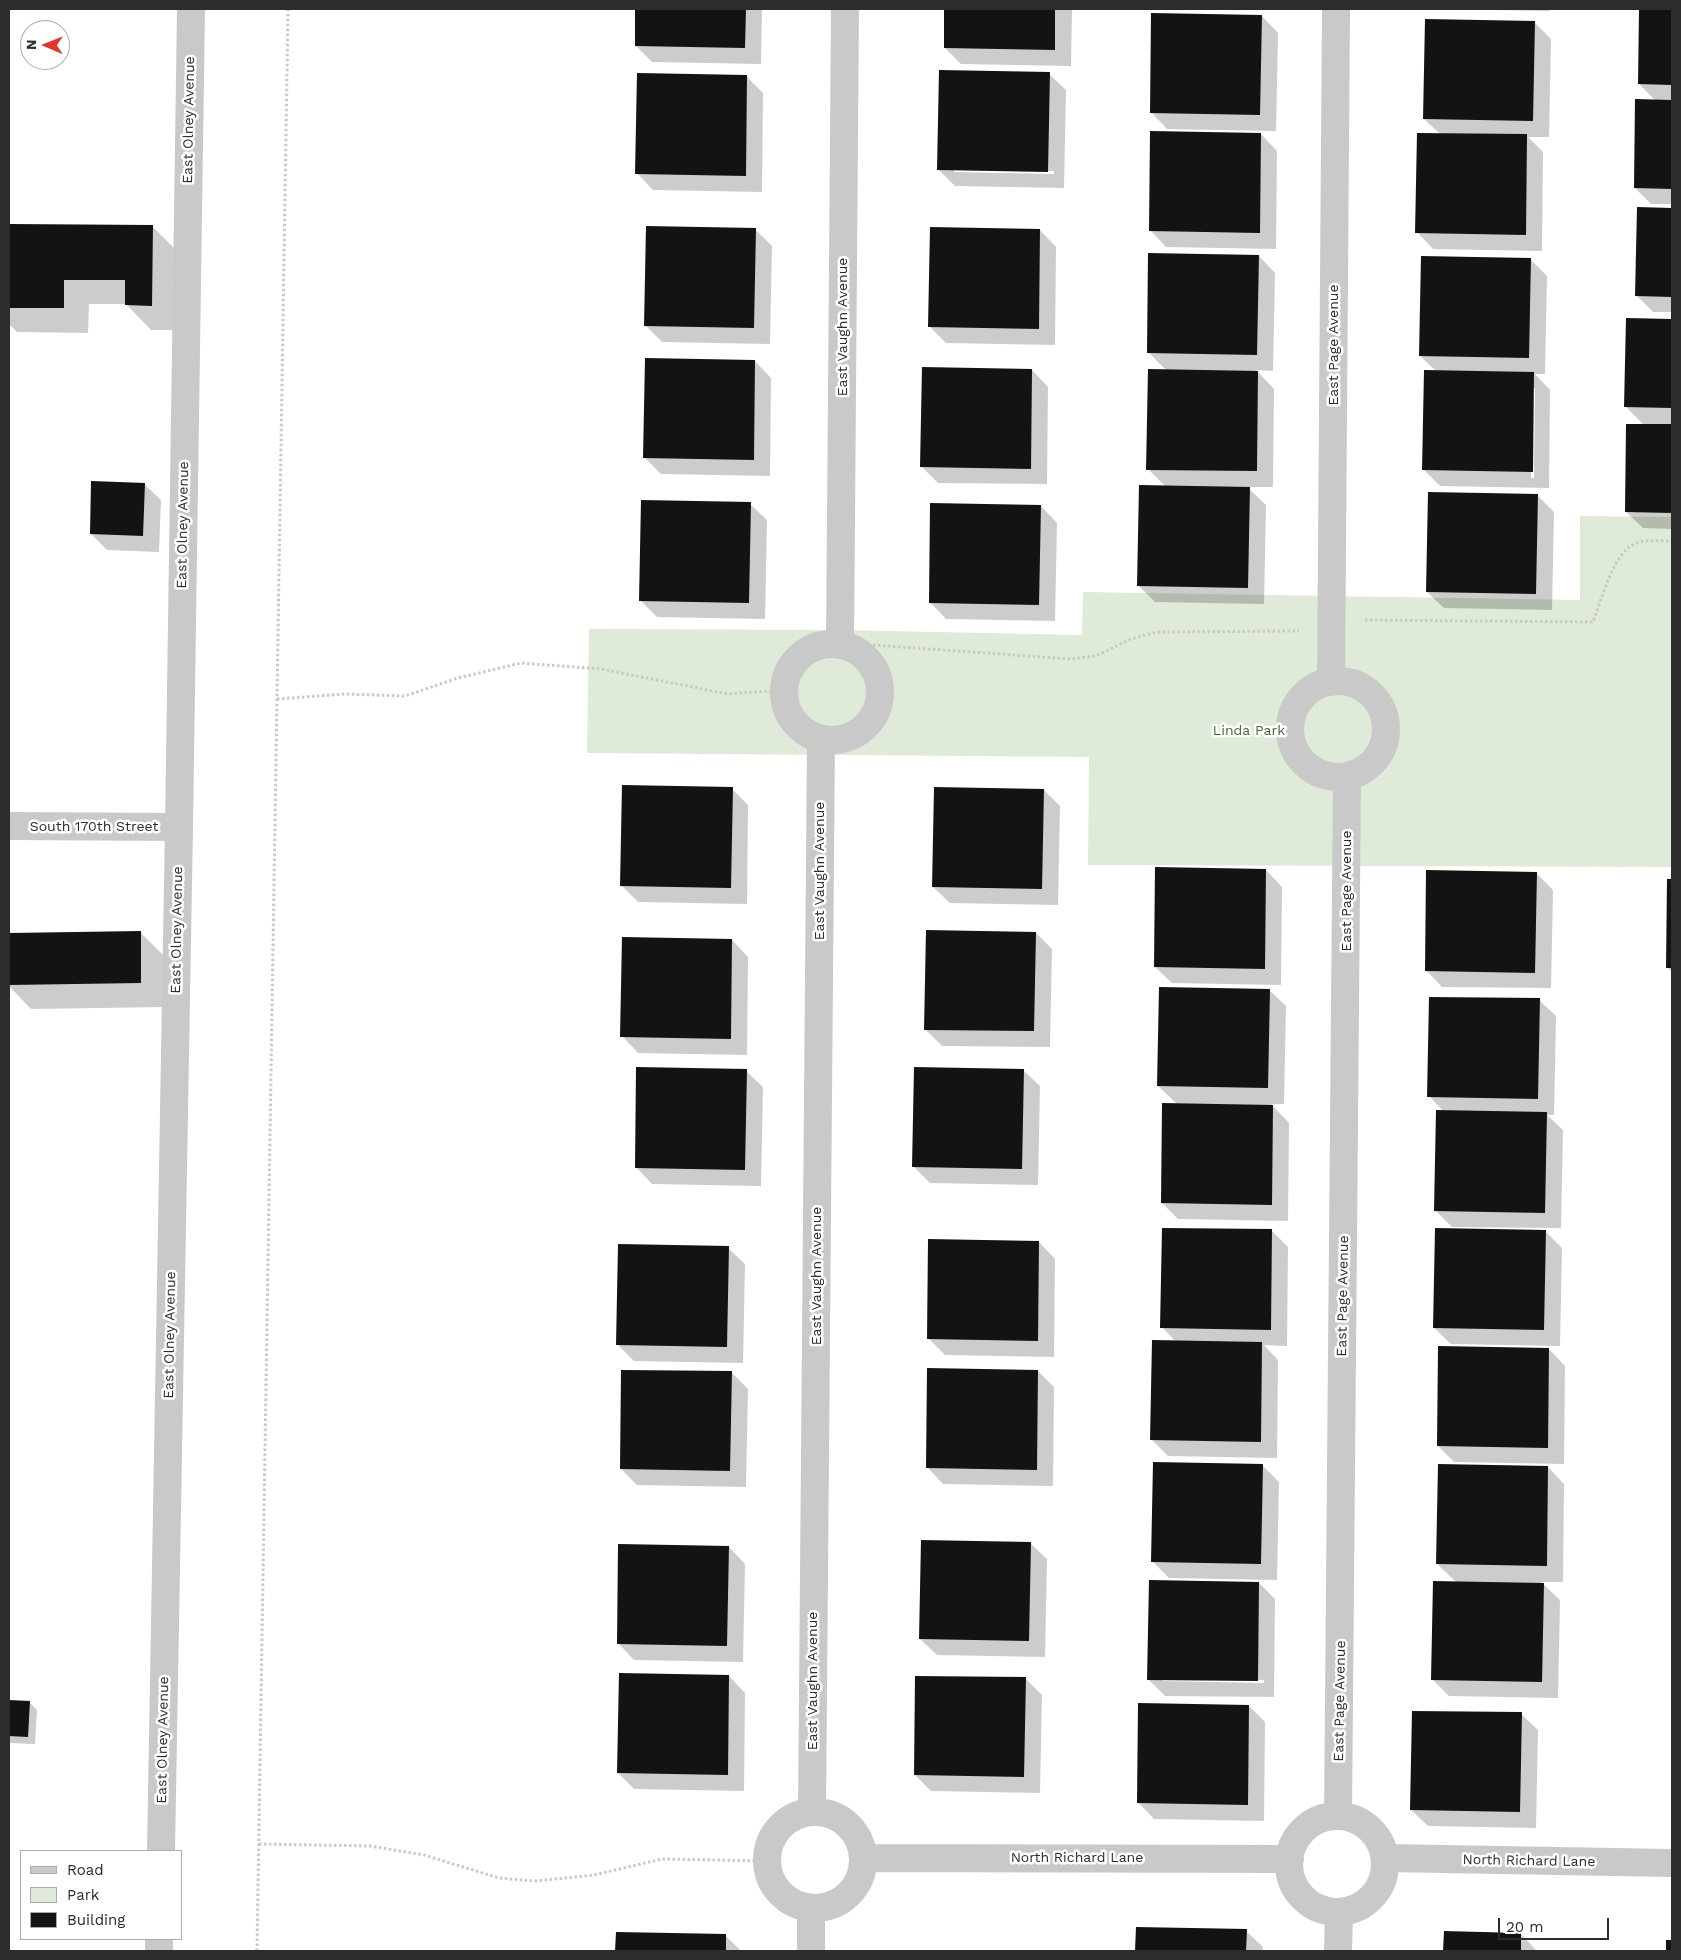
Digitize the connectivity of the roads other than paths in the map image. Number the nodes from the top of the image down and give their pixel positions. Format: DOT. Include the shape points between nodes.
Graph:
graph roads {
  1 [pos="191,9"];
  2 [pos="845,9"];
  3 [pos="1336,9"];
  4 [pos="851,650"];
  5 [pos="1331,682"];
  6 [pos="821,739"];
  7 [pos="1347,776"];
  8 [pos="9,826"];
  9 [pos="179,827"];
  10 [pos="812,1812"];
  11 [pos="1338,1816"];
  12 [pos="160,1850"];
  13 [pos="864,1858"];
  14 [pos="1386,1858"];
  15 [pos="1290,1859"];
  16 [pos="1672,1863"];
  17 [pos="811,1908"];
  18 [pos="1339,1912"];
  19 [pos="811,1951"];
  20 [pos="1338,1951"];
  1 -- 9 [label="street, East Olney Avenue"];
  2 -- 4 [label="street, East Vaughn Avenue"];
  3 -- 5 [label="street, East Page Avenue"];
  4 -- 6 [label="street" via="874,669 878,680 877,710 858,733 841,740"];
  4 -- 6 [label="street" via="817,646 801,655 787,675 785,705 793,721 806,733"];
  5 -- 7 [label="street" via="1347,681 1364,688 1377,700 1386,722 1385,740 1377,757 1364,770"];
  5 -- 7 [label="street" via="1313,688 1300,701 1292,717 1291,735 1294,747 1308,766 1324,775"];
  6 -- 10 [label="street, East Vaughn Avenue"];
  7 -- 11 [label="street, East Page Avenue"];
  8 -- 9 [label="street, South 170th Street"];
  9 -- 12 [label="street, East Olney Avenue"];
  10 -- 13 [label="street" via="836,1816 850,1827 858,1836"];
  10 -- 17 [label="street" via="795,1817 780,1827 771,1842 767,1860 771,1878 781,1893 796,1904"];
  11 -- 14 [label="street" via="1358,1820 1372,1831"];
  11 -- 15 [label="street" via="1322,1818 1306,1827 1295,1841"];
  13 -- 15 [label="street, North Richard Lane"];
  13 -- 17 [label="street" via="860,1877 846,1897 825,1908"];
  14 -- 16 [label="street, North Richard Lane"];
  14 -- 18 [label="street" via="1382,1882 1372,1897 1358,1908"];
  15 -- 18 [label="street" via="1291,1876 1298,1893 1312,1905 1328,1912"];
  17 -- 19 [label="street"];
  18 -- 20 [label="street"];
}
